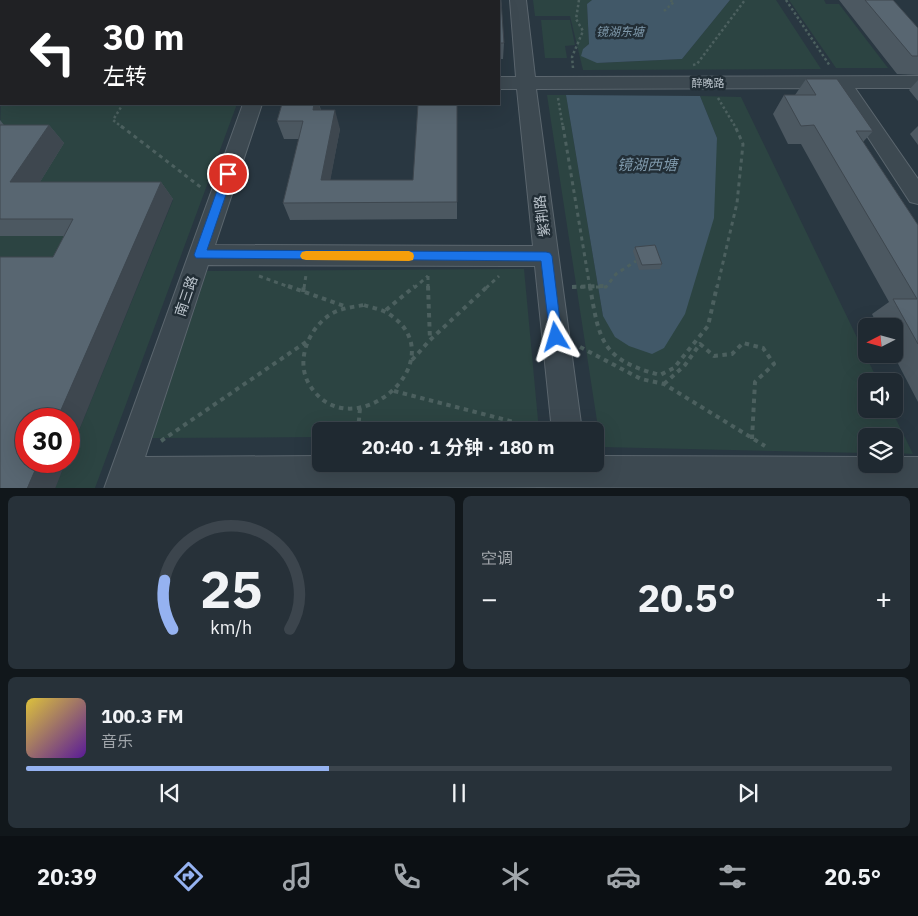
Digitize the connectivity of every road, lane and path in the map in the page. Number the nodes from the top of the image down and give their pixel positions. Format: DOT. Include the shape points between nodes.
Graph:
graph roads {
  1 [pos="518,0"];
  2 [pos="579,0"];
  3 [pos="669,0"];
  4 [pos="745,0"];
  5 [pos="786,0"];
  6 [pos="664,11"];
  7 [pos="690,66"];
  8 [pos="582,67"];
  9 [pos="918,82"];
  10 [pos="500,83"];
  11 [pos="526,83"];
  12 [pos="842,83"];
  13 [pos="122,105"];
  14 [pos="252,105"];
  15 [pos="559,105"];
  16 [pos="722,106"];
  17 [pos="222,191"];
  18 [pos="918,196"];
  19 [pos="200,255"];
  20 [pos="520,256"];
  21 [pos="546,256"];
  22 [pos="636,261"];
  23 [pos="428,266"];
  24 [pos="256,275"];
  25 [pos="590,287"];
  26 [pos="347,307"];
  27 [pos="386,310"];
  28 [pos="556,337"];
  29 [pos="430,340"];
  30 [pos="307,342"];
  31 [pos="411,360"];
  32 [pos="664,384"];
  33 [pos="394,391"];
  34 [pos="360,408"];
  35 [pos="359,422"];
  36 [pos="514,422"];
  37 [pos="566,422"];
  38 [pos="752,439"];
  39 [pos="768,448"];
  40 [pos="918,473"];
  41 [pos="573,474"];
  42 [pos="129,478"];
  1 -- 11 [label="street, 紫荆路"];
  2 -- 8 [label="path" via="576,19 582,32 572,57 572,67"];
  3 -- 6 [label="path" via="674,2"];
  4 -- 7 [label="path" via="697,64"];
  5 -- 12 [label="path"];
  9 -- 12 [label="street, 醉晚路"];
  10 -- 11 [label="street, 醉晚路"];
  11 -- 12 [label="street, 醉晚路"];
  11 -- 21 [label="street, 紫荆路"];
  12 -- 18 [label="street"];
  13 -- 17 [label="path" via="113,120 205,190"];
  14 -- 17 [label="street, 南三路"];
  15 -- 25 [label="path"];
  16 -- 25 [label="path" via="743,144 736,203 708,326 674,368 660,375 636,370 611,353 597,328"];
  17 -- 19 [label="street, 南三路"];
  19 -- 23 [label="street"];
  19 -- 42 [label="street, 南三路"];
  20 -- 21 [label="street"];
  20 -- 23 [label="street"];
  20 -- 29 [label="path"];
  21 -- 28 [label="street, 紫荆路"];
  22 -- 25 [label="path" via="616,274 606,287"];
  23 -- 27 [label="path"];
  23 -- 29 [label="path"];
  24 -- 26 [label="path"];
  26 -- 27 [label="path" via="364,305"];
  26 -- 30 [label="path" via="317,326"];
  27 -- 31 [label="path" via="406,328 412,343"];
  28 -- 32 [label="path" via="602,356 641,378"];
  28 -- 37 [label="street, 紫荆路"];
  29 -- 31 [label="path"];
  30 -- 34 [label="path" via="304,375 312,390 325,402 341,408"];
  30 -- 42 [label="path" via="161,441"];
  31 -- 33 [label="path"];
  32 -- 38 [label="path"];
  32 -- 38 [label="path" via="685,365 700,344 714,356 732,354 743,343 763,348 774,364 755,382"];
  33 -- 34 [label="path" via="378,402"];
  33 -- 36 [label="path"];
  34 -- 35 [label="path"];
  38 -- 39 [label="path"];
  40 -- 41 [label="street"];
  41 -- 42 [label="street"];
}
